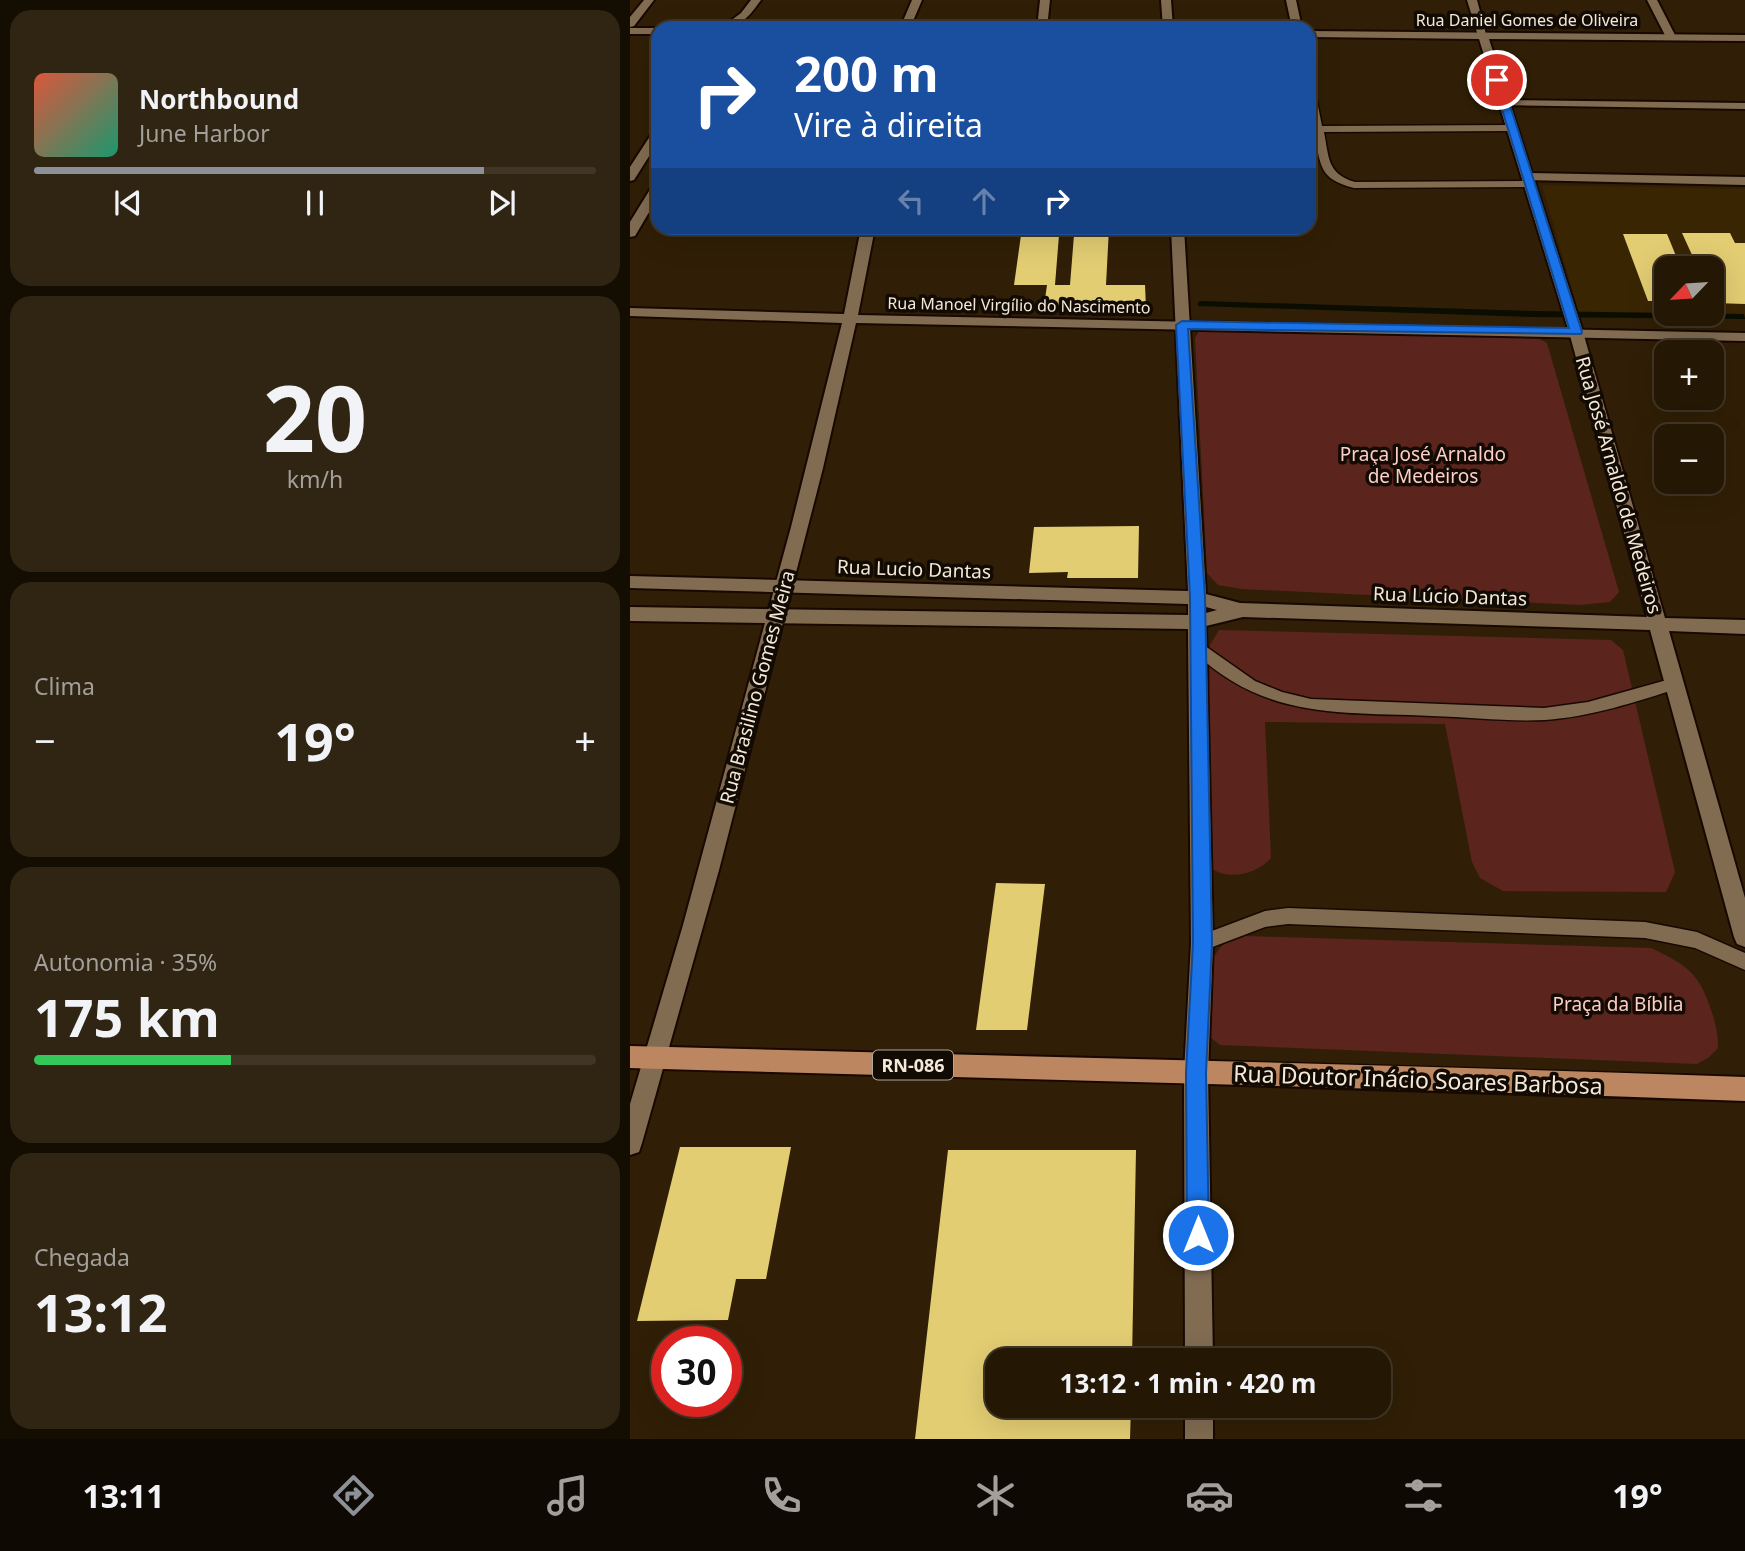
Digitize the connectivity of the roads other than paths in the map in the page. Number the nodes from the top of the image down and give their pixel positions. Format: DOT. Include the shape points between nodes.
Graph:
graph roads {
  1 [pos="649,0"];
  2 [pos="756,0"];
  3 [pos="916,0"];
  4 [pos="1045,0"];
  5 [pos="1166,0"];
  6 [pos="1292,0"];
  7 [pos="1472,0"];
  8 [pos="1652,0"];
  9 [pos="745,15"];
  10 [pos="736,21"];
  11 [pos="747,21"];
  12 [pos="908,21"];
  13 [pos="1043,21"];
  14 [pos="1168,21"];
  15 [pos="1296,21"];
  16 [pos="630,24"];
  17 [pos="630,31"];
  18 [pos="651,31"];
  19 [pos="1316,34"];
  20 [pos="1483,36"];
  21 [pos="1671,37"];
  22 [pos="1745,38"];
  23 [pos="1504,103"];
  24 [pos="1745,106"];
  25 [pos="1316,128"];
  26 [pos="1512,128"];
  27 [pos="1316,136"];
  28 [pos="651,143"];
  29 [pos="630,177"];
  30 [pos="1529,181"];
  31 [pos="1745,181"];
  32 [pos="651,198"];
  33 [pos="630,233"];
  34 [pos="867,235"];
  35 [pos="1178,235"];
  36 [pos="630,312"];
  37 [pos="852,321"];
  38 [pos="1182,325"];
  39 [pos="1576,332"];
  40 [pos="1745,337"];
  41 [pos="630,583"];
  42 [pos="784,586"];
  43 [pos="1197,597"];
  44 [pos="1240,610"];
  45 [pos="630,614"];
  46 [pos="775,618"];
  47 [pos="1197,622"];
  48 [pos="1658,624"];
  49 [pos="1745,627"];
  50 [pos="1198,647"];
  51 [pos="1674,684"];
  52 [pos="1745,937"];
  53 [pos="1202,943"];
  54 [pos="1745,962"];
  55 [pos="630,1057"];
  56 [pos="657,1058"];
  57 [pos="1196,1073"];
  58 [pos="1745,1089"];
  59 [pos="630,1143"];
  60 [pos="1199,1348"];
  61 [pos="1199,1418"];
  62 [pos="1199,1439"];
  1 -- 16 [label="street"];
  2 -- 9 [label="street"];
  3 -- 12 [label="street"];
  4 -- 13 [label="street"];
  5 -- 14 [label="street"];
  6 -- 15 [label="street"];
  7 -- 20 [label="street, Rua José Arnaldo de Medeiros"];
  8 -- 21 [label="street"];
  9 -- 10 [label="street"];
  9 -- 11 [label="street"];
  17 -- 18 [label="street"];
  19 -- 20 [label="street, Rua Daniel Gomes de Oliveira"];
  20 -- 21 [label="street, Rua Daniel Gomes de Oliveira"];
  20 -- 23 [label="street, Rua José Arnaldo de Medeiros"];
  21 -- 22 [label="street, Rua Daniel Gomes de Oliveira"];
  23 -- 24 [label="street"];
  23 -- 26 [label="street, Rua José Arnaldo de Medeiros"];
  25 -- 26 [label="lane"];
  26 -- 30 [label="street, Rua José Arnaldo de Medeiros"];
  27 -- 30 [label="lane" via="1331,176 1354,185"];
  28 -- 29 [label="street"];
  30 -- 31 [label="street"];
  30 -- 39 [label="street, Rua José Arnaldo de Medeiros"];
  32 -- 33 [label="street"];
  34 -- 37 [label="street, Rua Brasilino Gomes Meira"];
  35 -- 38 [label="street"];
  36 -- 37 [label="street, Rua Manoel Virgílio do Nascimento"];
  37 -- 38 [label="street, Rua Manoel Virgílio do Nascimento"];
  37 -- 42 [label="street, Rua Brasilino Gomes Meira"];
  38 -- 39 [label="street, Rua Manoel Virgílio do Nascimento"];
  38 -- 43 [label="street"];
  39 -- 40 [label="street, Rua Manoel Virgílio do Nascimento"];
  39 -- 48 [label="street, Rua José Arnaldo de Medeiros"];
  41 -- 42 [label="street, Rua Lucio Dantas"];
  42 -- 43 [label="street, Rua Lucio Dantas"];
  42 -- 46 [label="street, Rua Brasilino Gomes Meira"];
  43 -- 44 [label="street, Rua Lúcio Dantas"];
  43 -- 47 [label="street"];
  44 -- 47 [label="street, Rua Lúcio Dantas"];
  44 -- 48 [label="street, Rua Lúcio Dantas"];
  45 -- 46 [label="street"];
  46 -- 47 [label="street"];
  46 -- 56 [label="street, Rua Brasilino Gomes Meira"];
  47 -- 50 [label="street"];
  48 -- 49 [label="street, Rua Lúcio Dantas"];
  48 -- 51 [label="street, Rua José Arnaldo de Medeiros"];
  50 -- 51 [label="lane" via="1236,680 1311,705 1544,714 1588,708"];
  50 -- 53 [label="street"];
  51 -- 52 [label="street, Rua José Arnaldo de Medeiros"];
  53 -- 54 [label="lane" via="1265,919 1287,916 1645,930 1697,940"];
  53 -- 57 [label="street"];
  55 -- 56 [label="main road, Rua Doutor Inácio Soares Barbosa / RN-086"];
  56 -- 57 [label="main road, Rua Doutor Inácio Soares Barbosa / RN-086"];
  56 -- 59 [label="street, Rua Brasilino Gomes Meira"];
  57 -- 58 [label="main road, Rua Doutor Inácio Soares Barbosa / RN-086"];
  57 -- 60 [label="street"];
  61 -- 62 [label="street"];
}
